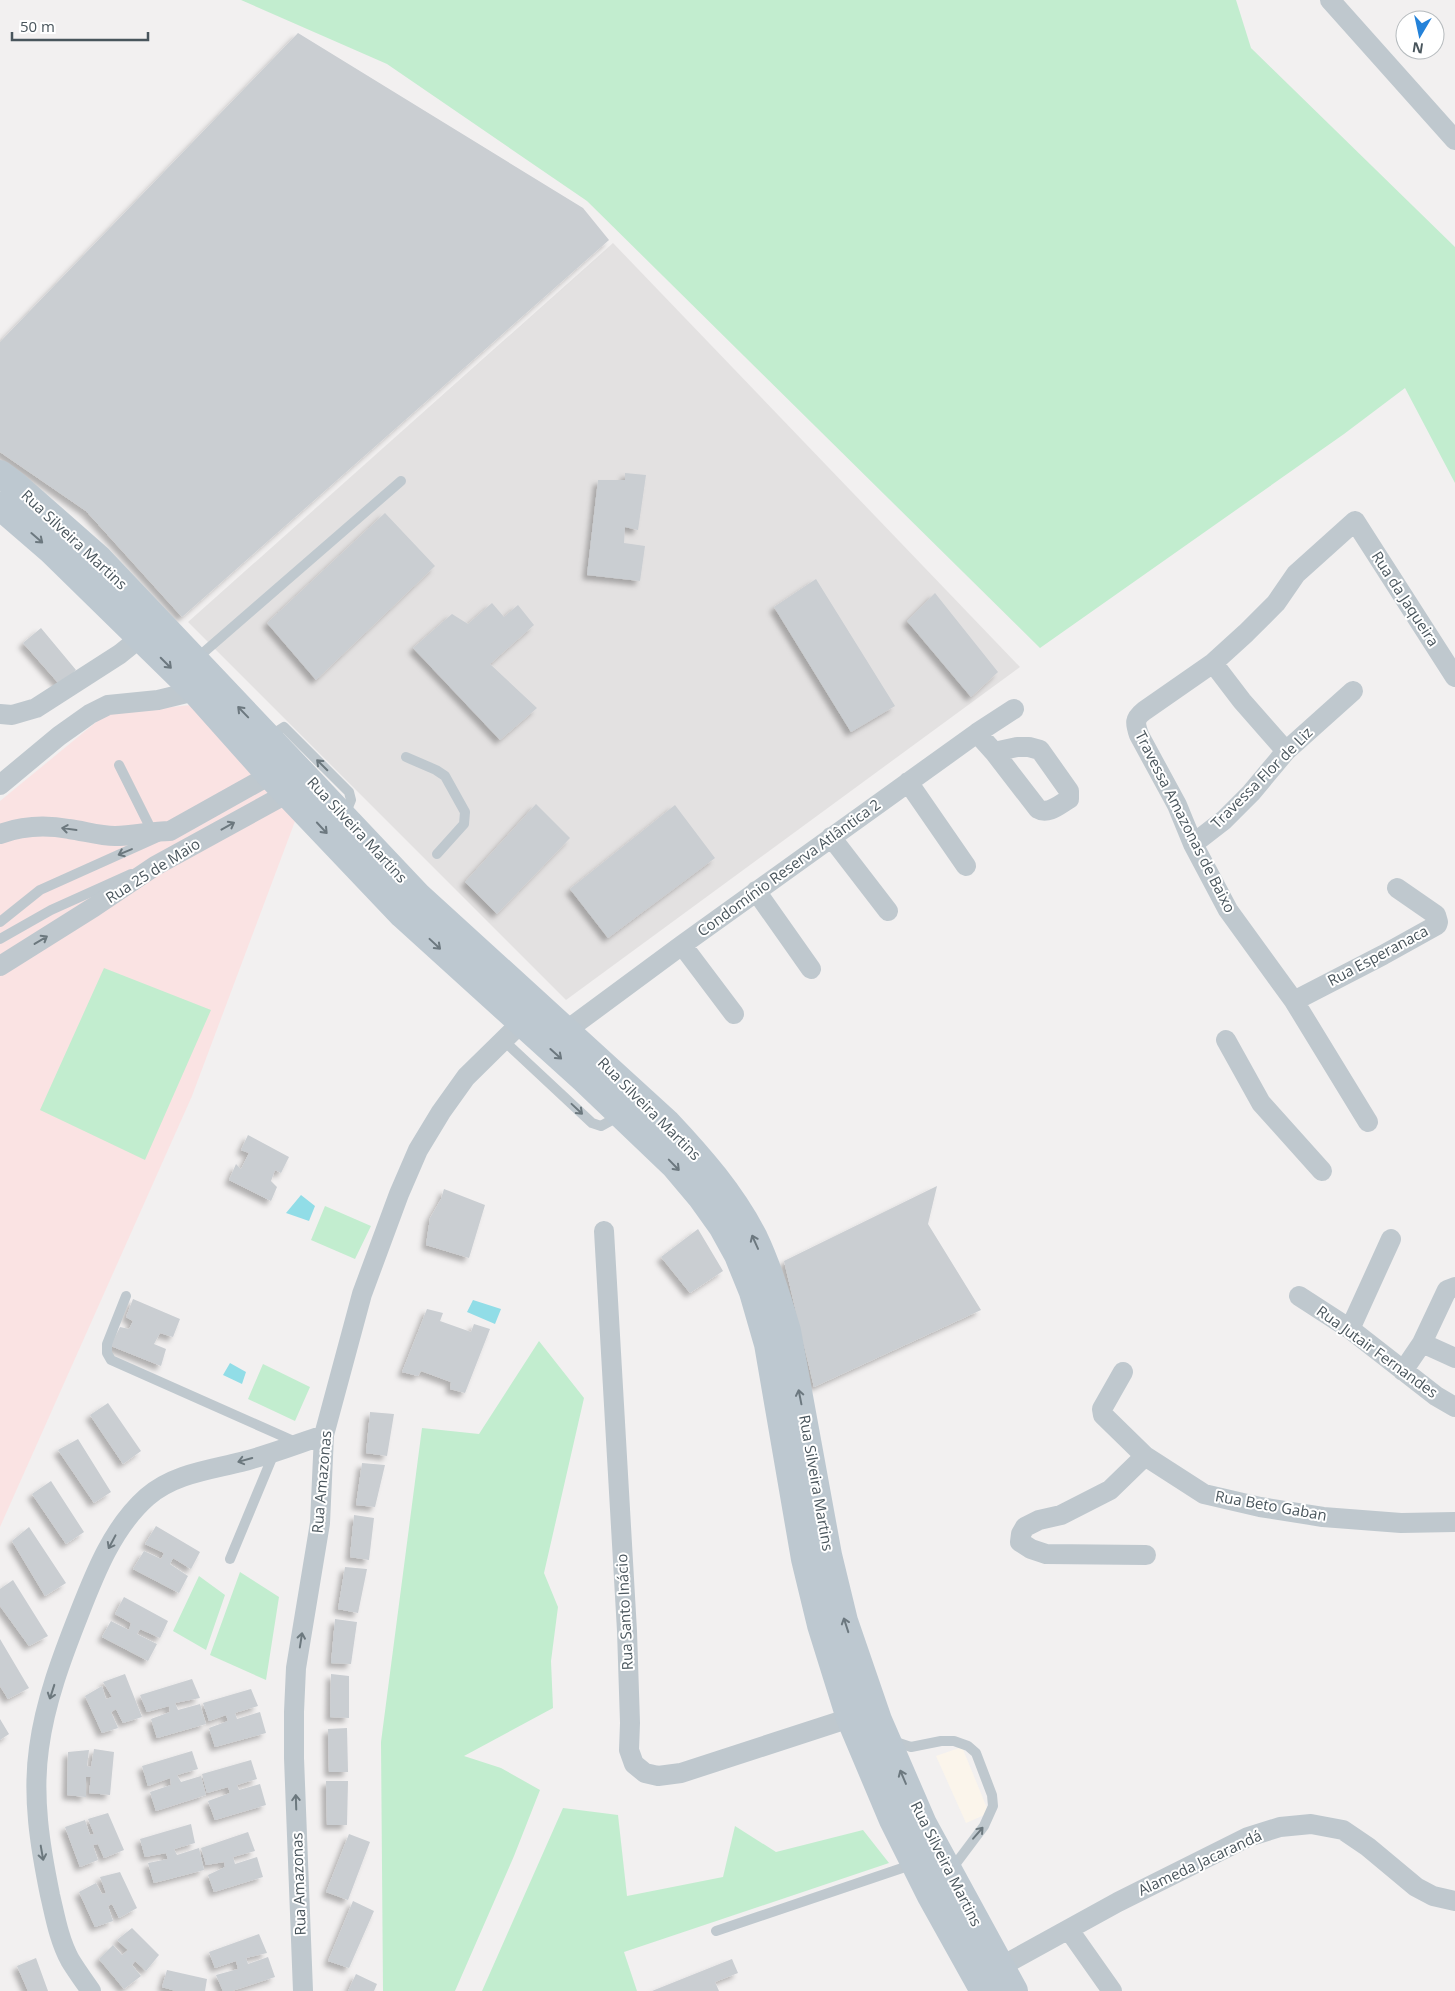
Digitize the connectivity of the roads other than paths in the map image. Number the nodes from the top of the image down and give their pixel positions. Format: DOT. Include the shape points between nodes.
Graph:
graph roads {
  1 [pos="1330,0"];
  2 [pos="1455,140"];
  3 [pos="0,474"];
  4 [pos="401,481"];
  5 [pos="0,506"];
  6 [pos="1355,521"];
  7 [pos="140,638"];
  8 [pos="194,660"];
  9 [pos="1213,663"];
  10 [pos="1455,677"];
  11 [pos="195,691"];
  12 [pos="1353,691"];
  13 [pos="1014,709"];
  14 [pos="0,714"];
  15 [pos="977,734"];
  16 [pos="268,737"];
  17 [pos="1286,751"];
  18 [pos="994,752"];
  19 [pos="406,757"];
  20 [pos="119,765"];
  21 [pos="287,780"];
  22 [pos="908,782"];
  23 [pos="0,785"];
  24 [pos="344,818"];
  25 [pos="0,834"];
  26 [pos="177,834"];
  27 [pos="831,837"];
  28 [pos="1193,844"];
  29 [pos="437,854"];
  30 [pos="155,866"];
  31 [pos="966,866"];
  32 [pos="1397,888"];
  33 [pos="756,892"];
  34 [pos="888,911"];
  35 [pos="0,922"];
  36 [pos="0,939"];
  37 [pos="682,945"];
  38 [pos="0,966"];
  39 [pos="811,969"];
  40 [pos="1294,1001"];
  41 [pos="734,1014"];
  42 [pos="567,1030"];
  43 [pos="512,1032"];
  44 [pos="1226,1040"];
  45 [pos="1368,1122"];
  46 [pos="1322,1171"];
  47 [pos="604,1231"];
  48 [pos="1391,1239"];
  49 [pos="1455,1287"];
  50 [pos="126,1296"];
  51 [pos="1299,1296"];
  52 [pos="1350,1329"];
  53 [pos="1422,1343"];
  54 [pos="1455,1358"];
  55 [pos="1403,1371"];
  56 [pos="1123,1372"];
  57 [pos="1455,1407"];
  58 [pos="324,1435"];
  59 [pos="299,1444"];
  60 [pos="274,1451"];
  61 [pos="1145,1456"];
  62 [pos="1455,1522"];
  63 [pos="1146,1554"];
  64 [pos="230,1559"];
  65 [pos="850,1718"];
  66 [pos="886,1737"];
  67 [pos="915,1863"];
  68 [pos="949,1872"];
  69 [pos="1455,1901"];
  70 [pos="1069,1930"];
  71 [pos="716,1931"];
  72 [pos="1000,1967"];
  73 [pos="91,1991"];
  74 [pos="303,1991"];
  75 [pos="984,1991"];
  76 [pos="1014,1991"];
  77 [pos="1112,1991"];
  1 -- 2 [label="street"];
  3 -- 8 [label="main road, Rua Silveira Martins" via="99,559"];
  4 -- 8 [label="lane"];
  5 -- 7 [label="main road, Rua Silveira Martins, one-way" via="52,550"];
  6 -- 9 [label="street, Travessa Amazonas de Baixo" via="1296,574 1276,603"];
  6 -- 10 [label="street, Rua da Jaqueira"];
  7 -- 11 [label="main road, Rua Silveira Martins, one-way"];
  7 -- 14 [label="street" via="36,708 12,715"];
  16 -- 8 [label="main road, Rua Silveira Martins, one-way"];
  9 -- 17 [label="street"];
  9 -- 28 [label="street, Travessa Amazonas de Baixo" via="1144,711 1135,723"];
  11 -- 21 [label="main road, Rua Silveira Martins"];
  11 -- 23 [label="street" via="158,700 108,705 90,714"];
  12 -- 17 [label="street, Travessa Flor de Liz"];
  13 -- 15 [label="street, Condomínio Reserva Atlântica 2"];
  15 -- 18 [label="street"];
  15 -- 22 [label="street, Condomínio Reserva Atlântica 2"];
  16 -- 21 [label="main road, Rua Silveira Martins"];
  24 -- 16 [label="lane, one-way" via="352,800 349,792 284,727"];
  17 -- 28 [label="street, Travessa Flor de Liz" via="1244,800"];
  19 -- 29 [label="lane" via="445,776 465,812 464,824"];
  20 -- 26 [label="lane"];
  21 -- 24 [label="main road, Rua Silveira Martins"];
  21 -- 26 [label="street, Rua 25 de Maio"];
  21 -- 43 [label="main road, Rua Silveira Martins, one-way" via="403,915"];
  22 -- 27 [label="street, Condomínio Reserva Atlântica 2"];
  22 -- 31 [label="street"];
  24 -- 42 [label="main road, Rua Silveira Martins" via="418,896"];
  26 -- 25 [label="street, Rua 25 de Maio, one-way" via="113,836 45,827 25,827"];
  26 -- 30 [label="street, Rua 25 de Maio"];
  26 -- 35 [label="lane, one-way" via="47,886"];
  27 -- 33 [label="street, Condomínio Reserva Atlântica 2"];
  27 -- 34 [label="street"];
  28 -- 40 [label="street, Travessa Amazonas de Baixo" via="1228,910"];
  30 -- 36 [label="lane" via="119,878 51,910"];
  38 -- 30 [label="street, Rua 25 de Maio, one-way"];
  32 -- 40 [label="street, Rua Esperanaca" via="1436,915 1437,925"];
  33 -- 37 [label="street, Condomínio Reserva Atlântica 2"];
  33 -- 39 [label="street"];
  37 -- 41 [label="street"];
  37 -- 42 [label="street, Condomínio Reserva Atlântica 2"];
  40 -- 45 [label="street, Travessa Amazonas de Baixo"];
  66 -- 42 [label="main road, Rua Silveira Martins, one-way" via="844,1620 828,1555 787,1331 754,1240 736,1207 699,1157 667,1122"];
  43 -- 58 [label="street, Rua Amazonas" via="466,1077 418,1150 362,1294"];
  43 -- 65 [label="main road, Rua Silveira Martins, one-way" via="622,1115 677,1168 722,1226 738,1255 768,1344 805,1559 821,1625"];
  44 -- 46 [label="street" via="1261,1102"];
  47 -- 65 [label="street, Rua Santo Inácio" via="627,1631 629,1750 634,1764 645,1773 658,1776 680,1773"];
  48 -- 52 [label="street"];
  49 -- 53 [label="street" via="1447,1290"];
  50 -- 59 [label="lane" via="107,1344 111,1360"];
  51 -- 52 [label="street, Rua Jutair Fernandes"];
  52 -- 55 [label="street, Rua Jutair Fernandes"];
  53 -- 54 [label="street"];
  53 -- 55 [label="street"];
  55 -- 57 [label="street, Rua Jutair Fernandes"];
  56 -- 61 [label="street, Rua Beto Gaban" via="1102,1409 1103,1414"];
  58 -- 59 [label="street"];
  74 -- 58 [label="street, Rua Amazonas, one-way" via="294,1712 296,1668 320,1524"];
  59 -- 60 [label="street"];
  60 -- 64 [label="lane"];
  60 -- 73 [label="street, one-way" via="191,1473 148,1496 129,1515 114,1538 86,1595 65,1650 49,1700 39,1748 36,1795 56,1922 69,1959"];
  61 -- 62 [label="street, Rua Beto Gaban" via="1204,1494 1260,1507 1323,1517"];
  61 -- 63 [label="street" via="1110,1490 1061,1515 1025,1527 1020,1542 1046,1554"];
  65 -- 67 [label="main road, Rua Silveira Martins"];
  68 -- 66 [label="main road, Rua Silveira Martins, one-way" via="923,1824"];
  68 -- 66 [label="lane, one-way" via="984,1826 993,1806 976,1753 954,1741 910,1747"];
  67 -- 71 [label="lane"];
  67 -- 75 [label="main road, Rua Silveira Martins"];
  68 -- 72 [label="main road, Rua Silveira Martins"];
  69 -- 70 [label="street, Alameda Jacarandá" via="1433,1896 1416,1887 1343,1830 1311,1824 1280,1827 1248,1837"];
  70 -- 72 [label="street, Alameda Jacarandá"];
  70 -- 77 [label="street"];
  72 -- 76 [label="main road, Rua Silveira Martins"];
}
